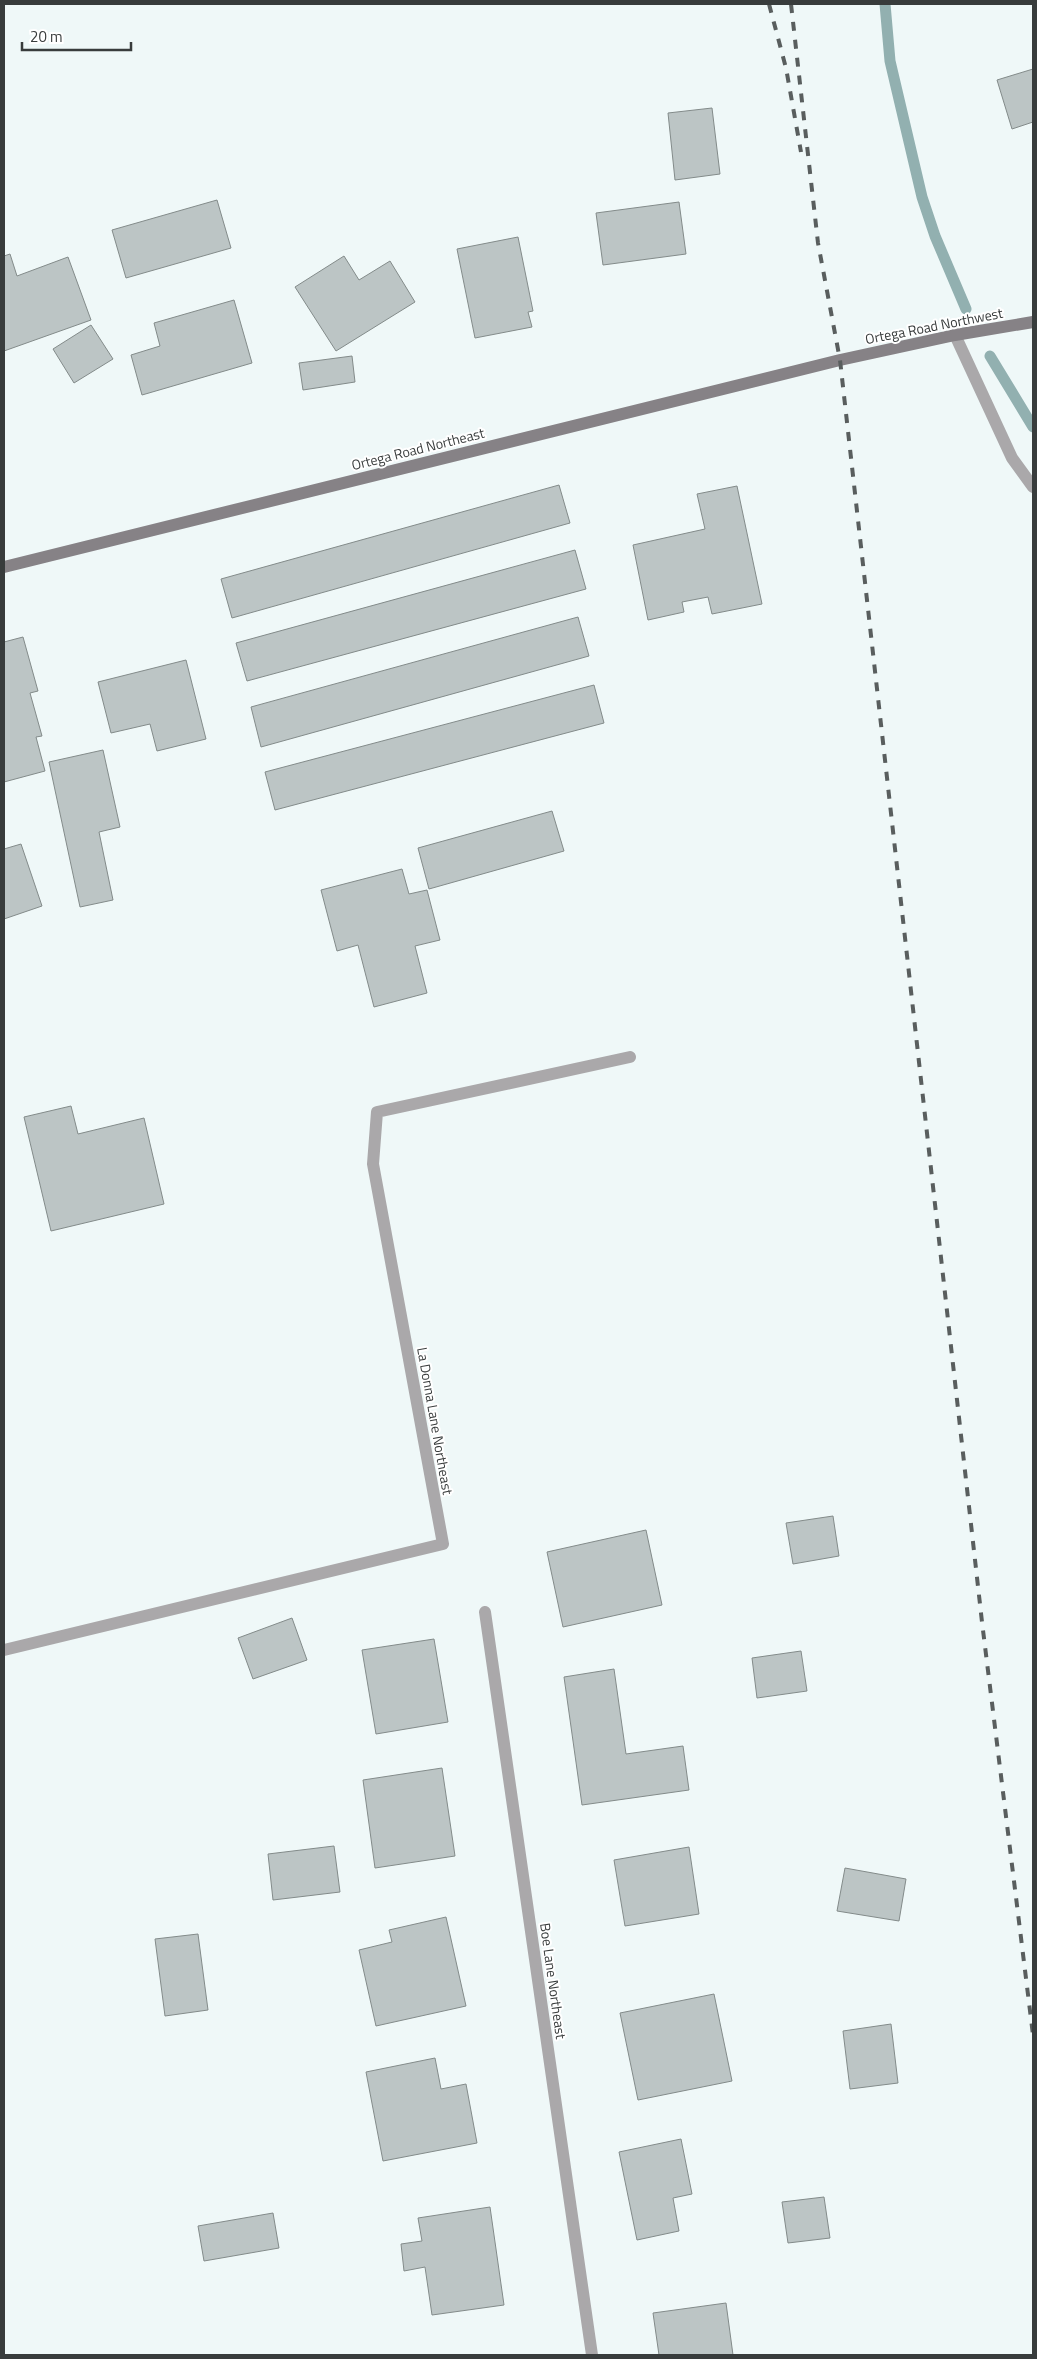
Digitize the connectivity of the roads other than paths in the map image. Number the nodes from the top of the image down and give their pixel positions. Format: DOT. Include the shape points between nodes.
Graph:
graph roads {
  1 [pos="1033,322"];
  2 [pos="955,335"];
  3 [pos="840,360"];
  4 [pos="1033,487"];
  5 [pos="4,567"];
  6 [pos="630,1057"];
  7 [pos="485,1612"];
  8 [pos="4,1650"];
  9 [pos="592,2355"];
  1 -- 2 [label="street, Ortega Road Northwest"];
  2 -- 3 [label="street, Ortega Road Northwest"];
  2 -- 4 [label="street" via="1012,458"];
  3 -- 5 [label="street, Ortega Road Northeast"];
  6 -- 8 [label="street, La Donna Lane Northeast" via="377,1112 373,1164 443,1544"];
  7 -- 9 [label="street, Boe Lane Northeast"];
}
